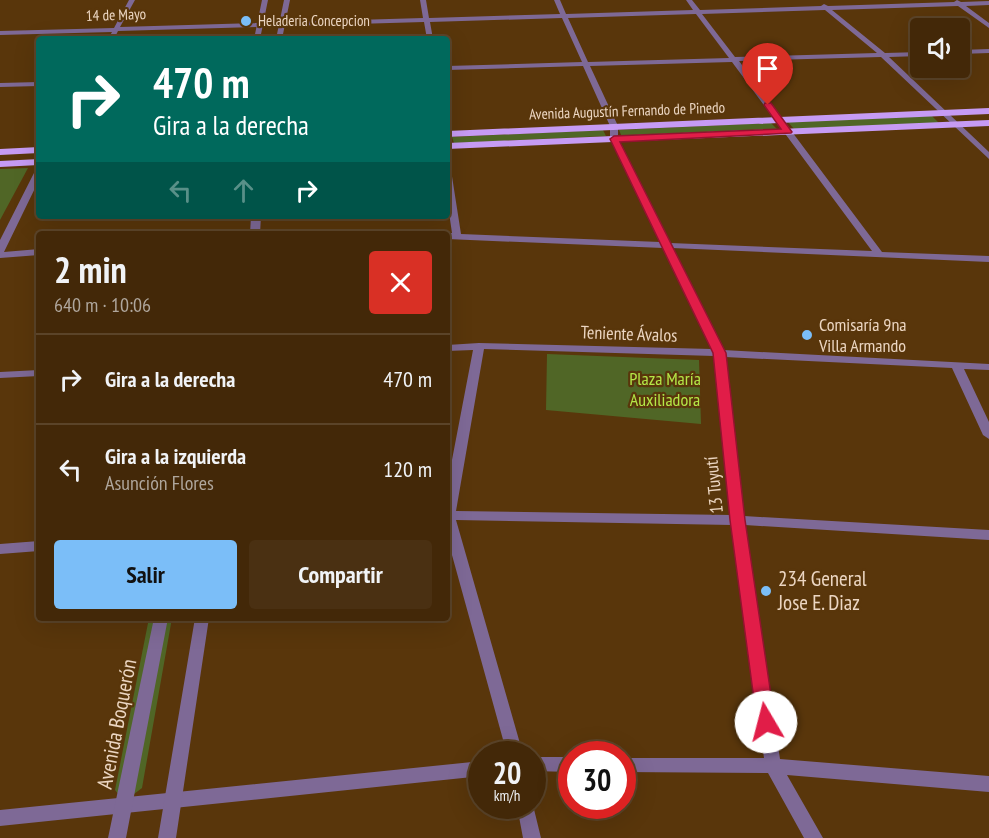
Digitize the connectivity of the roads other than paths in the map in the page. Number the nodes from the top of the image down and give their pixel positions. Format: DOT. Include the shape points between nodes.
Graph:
graph roads {
  1 [pos="132,0"];
  2 [pos="265,0"];
  3 [pos="286,0"];
  4 [pos="423,0"];
  5 [pos="557,0"];
  6 [pos="689,0"];
  7 [pos="817,0"];
  8 [pos="956,2"];
  9 [pos="989,3"];
  10 [pos="825,7"];
  11 [pos="698,11"];
  12 [pos="564,15"];
  13 [pos="426,19"];
  14 [pos="260,24"];
  15 [pos="282,24"];
  16 [pos="989,26"];
  17 [pos="116,29"];
  18 [pos="0,33"];
  19 [pos="112,36"];
  20 [pos="258,36"];
  21 [pos="280,36"];
  22 [pos="429,36"];
  23 [pos="989,51"];
  24 [pos="970,52"];
  25 [pos="910,55"];
  26 [pos="884,56"];
  27 [pos="736,61"];
  28 [pos="586,64"];
  29 [pos="450,68"];
  30 [pos="36,84"];
  31 [pos="0,86"];
  32 [pos="989,111"];
  33 [pos="943,113"];
  34 [pos="779,120"];
  35 [pos="989,123"];
  36 [pos="955,124"];
  37 [pos="614,126"];
  38 [pos="787,132"];
  39 [pos="450,134"];
  40 [pos="614,139"];
  41 [pos="450,146"];
  42 [pos="36,150"];
  43 [pos="0,152"];
  44 [pos="989,157"];
  45 [pos="36,162"];
  46 [pos="0,164"];
  47 [pos="36,177"];
  48 [pos="450,210"];
  49 [pos="452,236"];
  50 [pos="667,244"];
  51 [pos="0,250"];
  52 [pos="36,252"];
  53 [pos="879,254"];
  54 [pos="0,255"];
  55 [pos="989,259"];
  56 [pos="479,346"];
  57 [pos="450,348"];
  58 [pos="719,353"];
  59 [pos="956,365"];
  60 [pos="989,367"];
  61 [pos="36,373"];
  62 [pos="0,375"];
  63 [pos="989,435"];
  64 [pos="450,500"];
  65 [pos="450,516"];
  66 [pos="738,520"];
  67 [pos="450,526"];
  68 [pos="989,535"];
  69 [pos="36,546"];
  70 [pos="0,549"];
  71 [pos="160,621"];
  72 [pos="202,621"];
  73 [pos="511,741"];
  74 [pos="636,765"];
  75 [pos="772,766"];
  76 [pos="468,769"];
  77 [pos="989,784"];
  78 [pos="173,800"];
  79 [pos="124,806"];
  80 [pos="0,818"];
  81 [pos="528,819"];
  82 [pos="117,838"];
  83 [pos="167,838"];
  84 [pos="532,838"];
  85 [pos="814,838"];
  1 -- 17 [label="street"];
  2 -- 14 [label="street"];
  3 -- 15 [label="street"];
  4 -- 13 [label="street"];
  5 -- 12 [label="street"];
  6 -- 11 [label="street"];
  7 -- 10 [label="street"];
  8 -- 9 [label="street, 14 de Mayo"];
  8 -- 10 [label="street, 14 de Mayo"];
  8 -- 16 [label="street"];
  10 -- 11 [label="street, 14 de Mayo"];
  10 -- 26 [label="street"];
  11 -- 12 [label="street, 14 de Mayo"];
  11 -- 27 [label="street"];
  12 -- 13 [label="street, 14 de Mayo"];
  12 -- 28 [label="street"];
  13 -- 15 [label="street, 14 de Mayo"];
  13 -- 22 [label="street"];
  14 -- 15 [label="street, 14 de Mayo"];
  14 -- 17 [label="street, 14 de Mayo"];
  14 -- 20 [label="street"];
  15 -- 21 [label="street"];
  17 -- 18 [label="street, 14 de Mayo"];
  17 -- 19 [label="street"];
  23 -- 24 [label="street"];
  25 -- 26 [label="street"];
  26 -- 27 [label="street"];
  26 -- 33 [label="street"];
  27 -- 28 [label="street"];
  27 -- 34 [label="street"];
  28 -- 29 [label="street"];
  28 -- 37 [label="street"];
  30 -- 31 [label="street"];
  32 -- 33 [label="highway, Avenida Augustín Fernando de Pinedo"];
  33 -- 34 [label="highway, Avenida Augustín Fernando de Pinedo"];
  33 -- 36 [label="street"];
  34 -- 37 [label="highway, Avenida Augustín Fernando de Pinedo"];
  34 -- 38 [label="street"];
  35 -- 36 [label="highway, Avenida Augustín Fernando de Pinedo"];
  36 -- 38 [label="highway, Avenida Augustín Fernando de Pinedo"];
  36 -- 44 [label="street"];
  37 -- 39 [label="highway, Avenida Augustín Fernando de Pinedo"];
  37 -- 40 [label="street"];
  38 -- 40 [label="highway, Avenida Augustín Fernando de Pinedo"];
  38 -- 53 [label="street"];
  40 -- 41 [label="highway, Avenida Augustín Fernando de Pinedo"];
  40 -- 50 [label="street, 13 Tuyutí"];
  42 -- 43 [label="highway"];
  45 -- 46 [label="highway"];
  47 -- 51 [label="street"];
  48 -- 49 [label="street"];
  49 -- 50 [label="street"];
  50 -- 53 [label="street"];
  50 -- 58 [label="street, 13 Tuyutí"];
  52 -- 54 [label="street"];
  53 -- 55 [label="street"];
  56 -- 57 [label="street, Teniente Ávalos"];
  56 -- 58 [label="street, Teniente Ávalos"];
  56 -- 64 [label="street"];
  58 -- 59 [label="street, Teniente Ávalos"];
  58 -- 66 [label="street, 13 Tuyutí"];
  59 -- 60 [label="street, Teniente Ávalos"];
  59 -- 63 [label="street"];
  61 -- 62 [label="street"];
  65 -- 66 [label="street"];
  66 -- 68 [label="street"];
  66 -- 75 [label="street, 13 Tuyutí"];
  67 -- 73 [label="street"];
  69 -- 70 [label="street"];
  71 -- 79 [label="street, Avenida Boquerón"];
  72 -- 78 [label="street"];
  74 -- 75 [label="street"];
  75 -- 77 [label="street"];
  75 -- 85 [label="street, 13 Tuyutí"];
  76 -- 78 [label="street"];
  78 -- 79 [label="street"];
  78 -- 83 [label="street"];
  79 -- 80 [label="street"];
  79 -- 82 [label="street, Avenida Boquerón"];
  81 -- 84 [label="street"];
}
